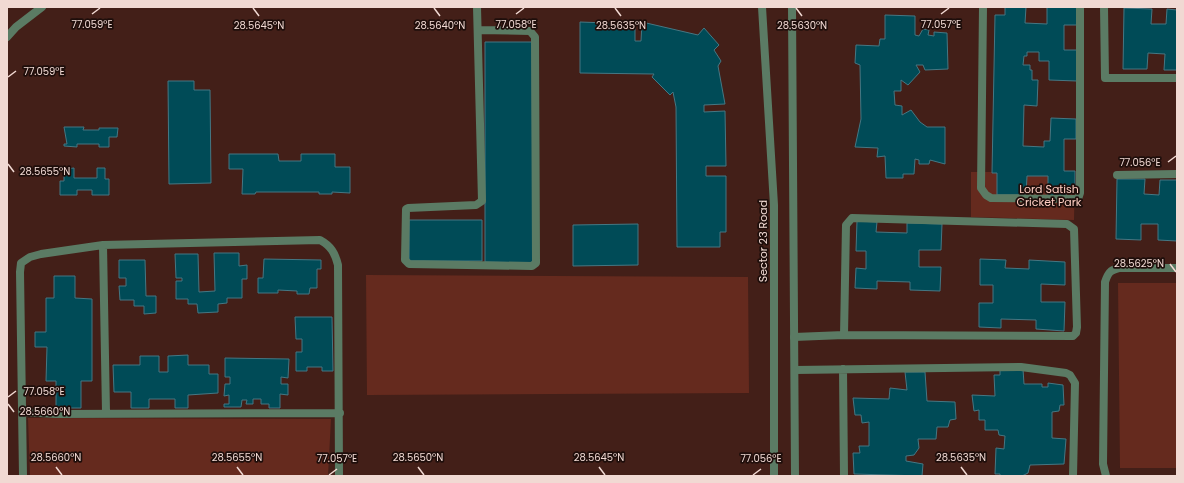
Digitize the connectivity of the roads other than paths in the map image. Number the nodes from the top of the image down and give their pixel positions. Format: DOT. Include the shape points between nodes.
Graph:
graph roads {
  1 [pos="42,7"];
  2 [pos="477,7"];
  3 [pos="762,7"];
  4 [pos="792,7"];
  5 [pos="983,7"];
  6 [pos="1080,7"];
  7 [pos="1104,7"];
  8 [pos="478,30"];
  9 [pos="7,37"];
  10 [pos="1177,78"];
  11 [pos="1177,174"];
  12 [pos="1117,176"];
  13 [pos="103,245"];
  14 [pos="1177,268"];
  15 [pos="844,335"];
  16 [pos="794,337"];
  17 [pos="843,369"];
  18 [pos="795,370"];
  19 [pos="23,412"];
  20 [pos="106,412"];
  21 [pos="340,413"];
  22 [pos="23,476"];
  23 [pos="339,476"];
  24 [pos="774,476"];
  25 [pos="795,476"];
  26 [pos="844,476"];
  27 [pos="1073,476"];
  28 [pos="1106,476"];
  1 -- 9 [label="street"];
  2 -- 8 [label="street"];
  3 -- 24 [label="street, Sector 23 Road" via="774,205"];
  4 -- 16 [label="street"];
  5 -- 6 [label="street" via="981,188 986,196 991,198 1078,199"];
  7 -- 10 [label="street" via="1105,78"];
  8 -- 8 [label="street" via="482,201 476,205 406,209 405,260 409,264 532,266 536,263 535,37 530,31"];
  11 -- 12 [label="street"];
  13 -- 19 [label="street" via="42,254 21,263"];
  13 -- 20 [label="street"];
  13 -- 21 [label="street" via="320,240 328,245 336,255 338,265"];
  14 -- 28 [label="street" via="1119,268 1107,274 1103,464"];
  15 -- 15 [label="street" via="1073,336 1077,327 1074,229 1066,224 852,218 846,225"];
  15 -- 16 [label="street"];
  16 -- 18 [label="street"];
  17 -- 18 [label="street"];
  17 -- 26 [label="street"];
  17 -- 27 [label="street" via="1028,367 1070,375 1075,383"];
  18 -- 25 [label="street"];
  19 -- 20 [label="street"];
  19 -- 22 [label="street"];
  20 -- 21 [label="street"];
  21 -- 23 [label="street"];
}
